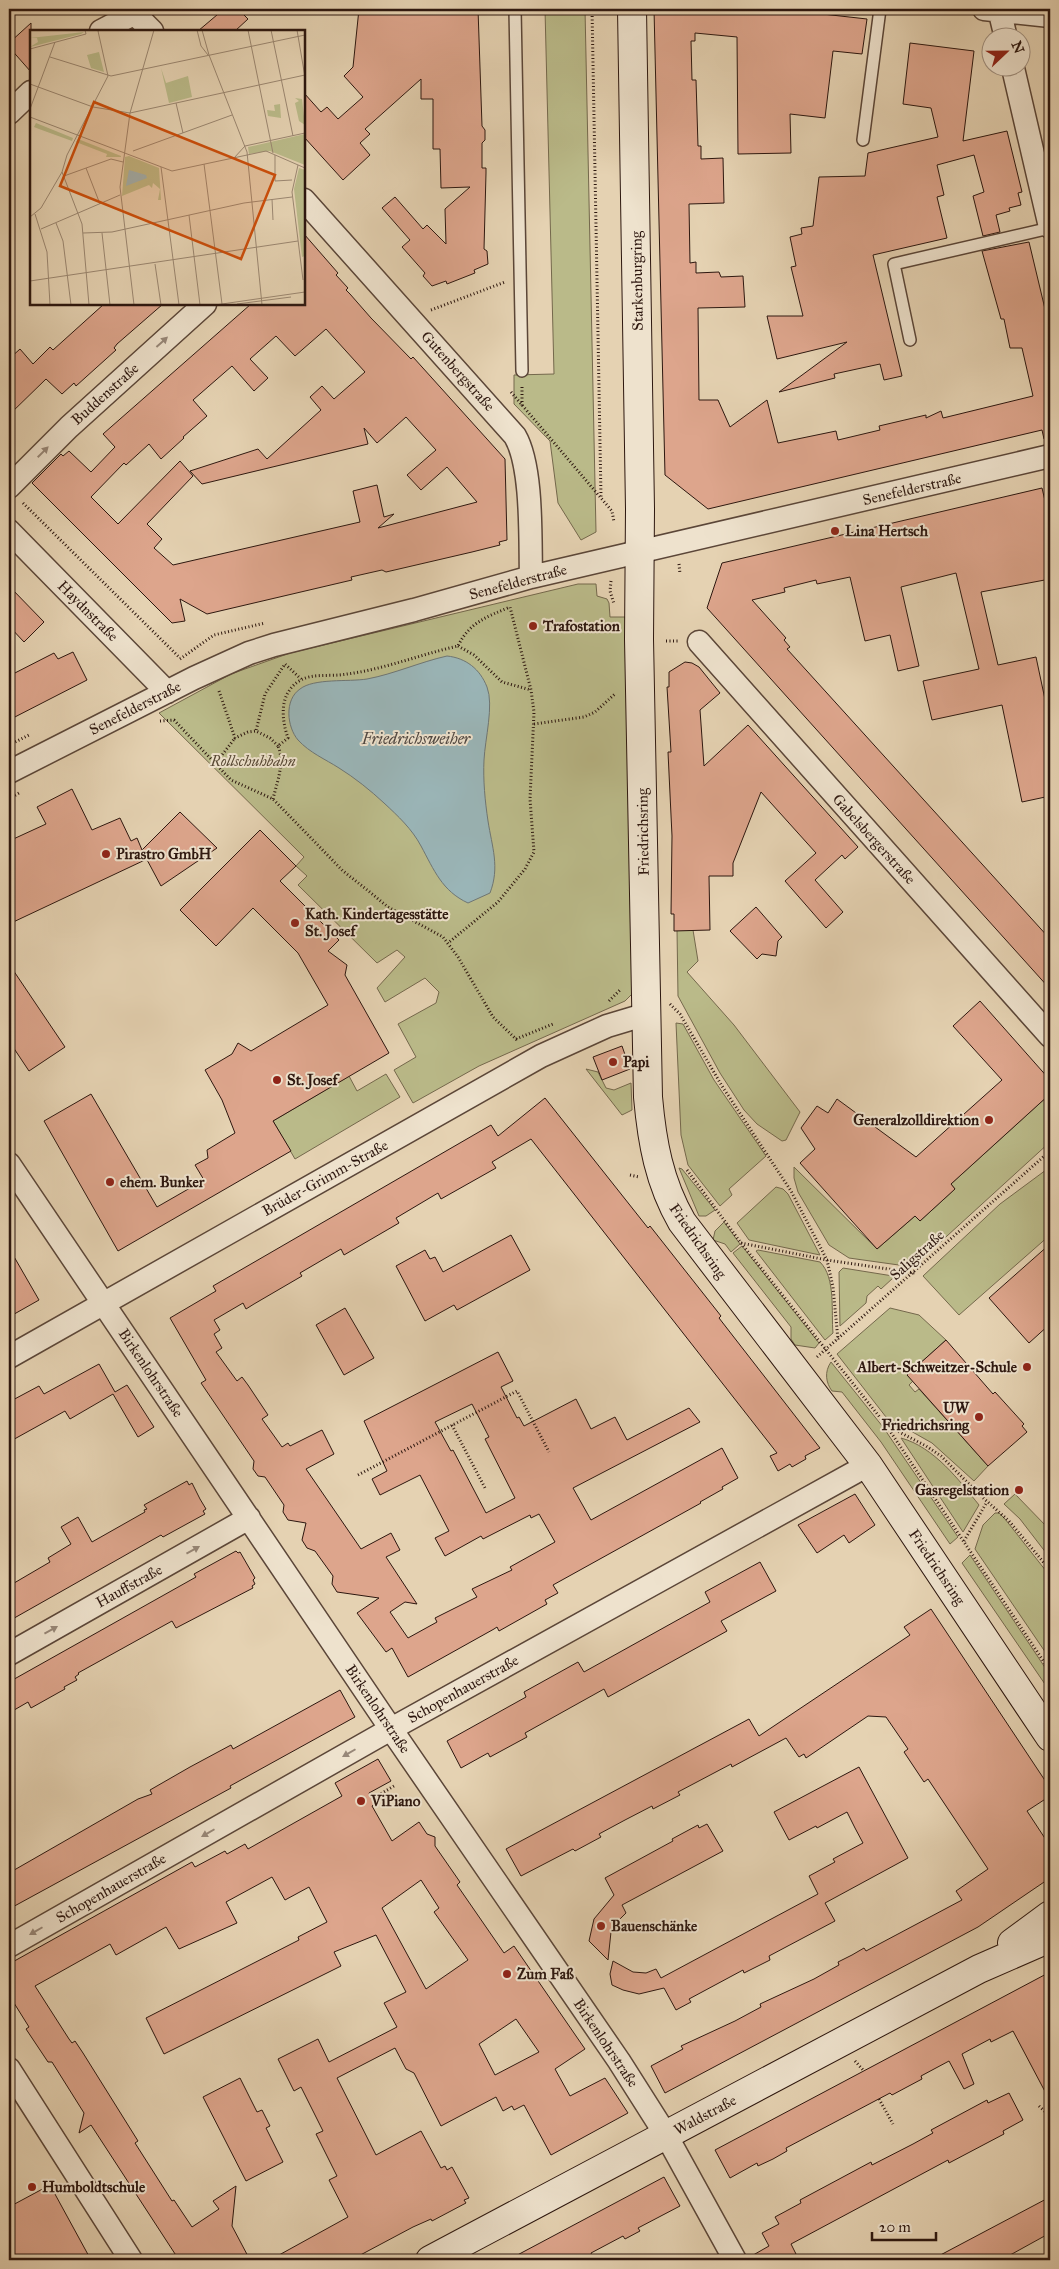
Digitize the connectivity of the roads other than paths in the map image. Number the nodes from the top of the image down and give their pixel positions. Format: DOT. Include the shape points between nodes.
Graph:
graph roads {
  1 [pos="516,9"];
  2 [pos="632,9"];
  3 [pos="880,9"];
  4 [pos="994,9"];
  5 [pos="139,10"];
  6 [pos="1050,16"];
  7 [pos="1002,28"];
  8 [pos="103,30"];
  9 [pos="151,30"];
  10 [pos="158,30"];
  11 [pos="1015,78"];
  12 [pos="30,93"];
  13 [pos="9,113"];
  14 [pos="863,140"];
  15 [pos="306,208"];
  16 [pos="1050,228"];
  17 [pos="204,305"];
  18 [pos="910,340"];
  19 [pos="522,371"];
  20 [pos="1050,456"];
  21 [pos="16,495"];
  22 [pos="9,531"];
  23 [pos="641,553"];
  24 [pos="531,577"];
  25 [pos="699,642"];
  26 [pos="167,692"];
  27 [pos="9,772"];
  28 [pos="648,1014"];
  29 [pos="1050,1036"];
  30 [pos="9,1164"];
  31 [pos="104,1303"];
  32 [pos="9,1357"];
  33 [pos="868,1465"];
  34 [pos="249,1518"];
  35 [pos="9,1654"];
  36 [pos="391,1729"];
  37 [pos="1050,1737"];
  38 [pos="1050,1915"];
  39 [pos="1050,1938"];
  40 [pos="9,1946"];
  41 [pos="980,1969"];
  42 [pos="9,2069"];
  43 [pos="666,2135"];
  44 [pos="131,2260"];
  45 [pos="430,2260"];
  46 [pos="735,2260"];
  1 -- 19 [label="lane"];
  2 -- 23 [label="street, Starkenburgring"];
  3 -- 14 [label="lane"];
  4 -- 6 [label="street"];
  4 -- 7 [label="street"];
  5 -- 8 [label="street"];
  5 -- 9 [label="street"];
  5 -- 10 [label="street"];
  11 -- 16 [label="street"];
  12 -- 13 [label="street"];
  15 -- 24 [label="street, Gutenbergstraße" via="410,318 506,425 522,448"];
  16 -- 18 [label="lane" via="894,264"];
  21 -- 17 [label="street, Buddenstraße, one-way" via="68,427"];
  20 -- 23 [label="street, Senefelderstraße"];
  22 -- 26 [label="street, Haydnstraße"];
  23 -- 24 [label="street, Senefelderstraße"];
  23 -- 28 [label="street, Friedrichsring" via="634,986"];
  24 -- 26 [label="street, Senefelderstraße" via="249,653"];
  25 -- 29 [label="street, Gabelsbergerstraße"];
  26 -- 27 [label="street, Senefelderstraße"];
  28 -- 31 [label="street, Brüder-Grimm-Straße" via="607,1026 541,1056"];
  28 -- 33 [label="street, Friedrichsring" via="648,1097 656,1159 670,1202"];
  30 -- 31 [label="street, Birkenlohrstraße"];
  31 -- 32 [label="street, Brüder-Grimm-Straße"];
  31 -- 34 [label="street, Birkenlohrstraße"];
  33 -- 36 [label="street, Schopenhauerstraße"];
  33 -- 37 [label="street, Friedrichsring"];
  35 -- 34 [label="street, Hauffstraße, one-way"];
  34 -- 36 [label="street, Birkenlohrstraße"];
  36 -- 40 [label="street, Schopenhauerstraße, one-way"];
  36 -- 43 [label="street, Birkenlohrstraße" via="620,2061"];
  38 -- 41 [label="street, Waldstraße"];
  39 -- 41 [label="street, Waldstraße"];
  41 -- 43 [label="street, Waldstraße"];
  42 -- 44 [label="street"];
  43 -- 45 [label="street, Waldstraße"];
  43 -- 46 [label="street, Birkenlohrstraße"];
}
